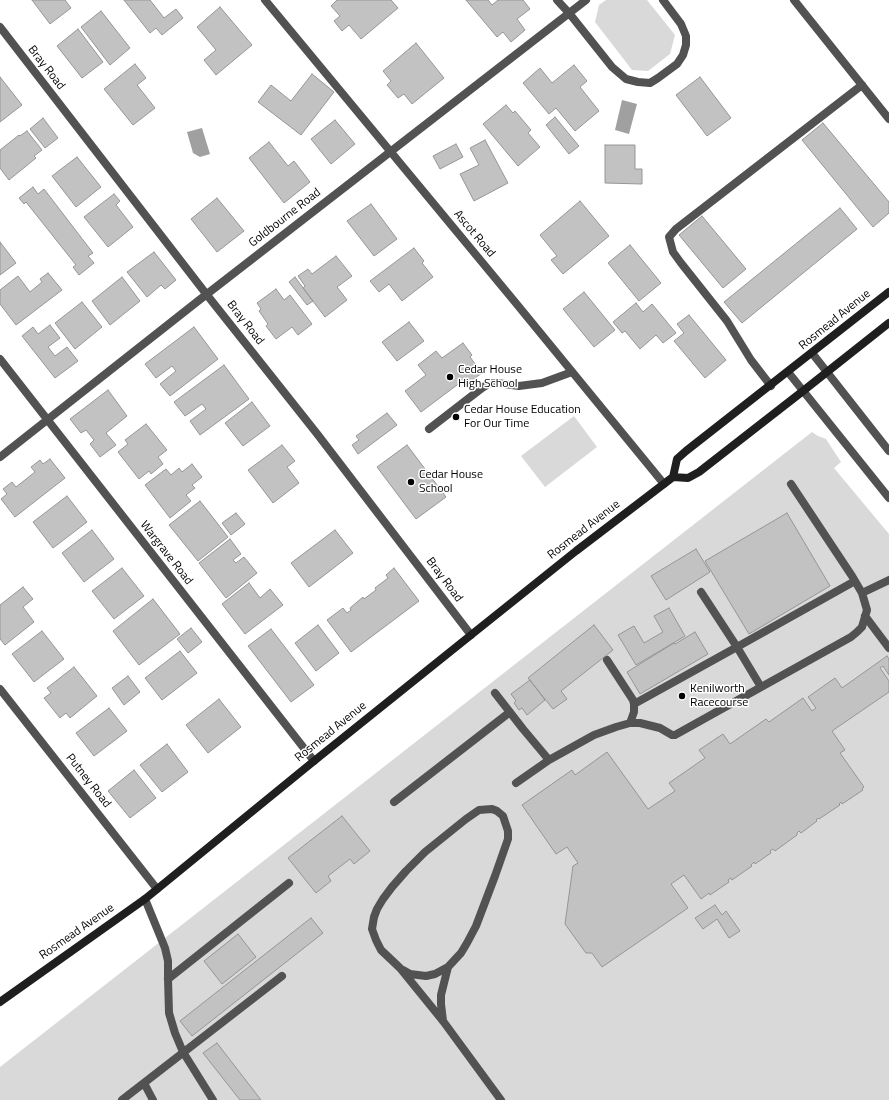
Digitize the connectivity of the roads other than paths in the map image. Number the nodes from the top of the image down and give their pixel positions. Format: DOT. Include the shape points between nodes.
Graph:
graph roads {
  1 [pos="265,0"];
  2 [pos="557,0"];
  3 [pos="586,0"];
  4 [pos="663,0"];
  5 [pos="794,0"];
  6 [pos="569,13"];
  7 [pos="0,27"];
  8 [pos="862,85"];
  9 [pos="889,119"];
  10 [pos="390,151"];
  11 [pos="889,292"];
  12 [pos="207,294"];
  13 [pos="889,323"];
  14 [pos="812,353"];
  15 [pos="0,360"];
  16 [pos="572,372"];
  17 [pos="788,372"];
  18 [pos="827,372"];
  19 [pos="771,386"];
  20 [pos="803,391"];
  21 [pos="47,420"];
  22 [pos="429,429"];
  23 [pos="889,451"];
  24 [pos="0,457"];
  25 [pos="673,477"];
  26 [pos="664,484"];
  27 [pos="791,484"];
  28 [pos="889,498"];
  29 [pos="889,580"];
  30 [pos="855,581"];
  31 [pos="701,592"];
  32 [pos="862,593"];
  33 [pos="865,616"];
  34 [pos="471,635"];
  35 [pos="736,647"];
  36 [pos="889,648"];
  37 [pos="607,660"];
  38 [pos="761,687"];
  39 [pos="0,689"];
  40 [pos="495,693"];
  41 [pos="634,704"];
  42 [pos="510,712"];
  43 [pos="630,723"];
  44 [pos="548,760"];
  45 [pos="314,761"];
  46 [pos="516,783"];
  47 [pos="394,802"];
  48 [pos="289,883"];
  49 [pos="157,889"];
  50 [pos="145,899"];
  51 [pos="448,967"];
  52 [pos="400,968"];
  53 [pos="282,976"];
  54 [pos="168,979"];
  55 [pos="0,1002"];
  56 [pos="443,1021"];
  57 [pos="183,1052"];
  58 [pos="144,1083"];
  59 [pos="122,1100"];
  60 [pos="153,1100"];
  61 [pos="213,1100"];
  62 [pos="501,1100"];
  1 -- 10 [label="street, Ascot Road"];
  2 -- 6 [label="street"];
  3 -- 6 [label="street, Goldbourne Road"];
  4 -- 6 [label="street" via="681,24 686,44 677,64 650,83 626,79 612,67"];
  5 -- 8 [label="street"];
  6 -- 10 [label="street, Goldbourne Road"];
  7 -- 12 [label="street, Bray Road"];
  8 -- 9 [label="street"];
  8 -- 19 [label="street" via="669,237 673,252 727,321"];
  10 -- 12 [label="street, Goldbourne Road"];
  10 -- 16 [label="street, Ascot Road"];
  11 -- 14 [label="main road, Rosmead Avenue"];
  12 -- 21 [label="street, Goldbourne Road"];
  12 -- 34 [label="street, Bray Road"];
  13 -- 18 [label="main road"];
  14 -- 17 [label="main road, Rosmead Avenue"];
  14 -- 18 [label="street"];
  15 -- 21 [label="street, Wargrave Road"];
  16 -- 22 [label="street" via="542,383 519,386 490,383"];
  16 -- 26 [label="street, Ascot Road"];
  17 -- 19 [label="main road, Rosmead Avenue"];
  17 -- 20 [label="street"];
  18 -- 20 [label="main road"];
  18 -- 23 [label="street"];
  19 -- 25 [label="main road, Rosmead Avenue" via="686,451 678,459"];
  20 -- 25 [label="main road" via="699,472 688,478"];
  20 -- 28 [label="street"];
  21 -- 24 [label="street, Goldbourne Road"];
  21 -- 45 [label="street, Wargrave Road"];
  25 -- 26 [label="main road, Rosmead Avenue"];
  26 -- 34 [label="main road, Rosmead Avenue"];
  27 -- 30 [label="street"];
  29 -- 32 [label="street"];
  30 -- 32 [label="street"];
  30 -- 35 [label="street"];
  31 -- 35 [label="street"];
  32 -- 33 [label="street" via="867,610"];
  33 -- 36 [label="street"];
  33 -- 38 [label="street" via="862,627 851,637"];
  34 -- 45 [label="main road, Rosmead Avenue"];
  35 -- 38 [label="street"];
  35 -- 41 [label="street"];
  37 -- 41 [label="street"];
  38 -- 43 [label="street" via="675,735 650,725"];
  39 -- 49 [label="street, Putney Road"];
  40 -- 42 [label="street"];
  41 -- 43 [label="street"];
  42 -- 44 [label="street"];
  42 -- 47 [label="street"];
  43 -- 44 [label="street" via="594,735"];
  44 -- 46 [label="street"];
  45 -- 49 [label="main road, Rosmead Avenue"];
  48 -- 54 [label="street"];
  49 -- 50 [label="main road, Rosmead Avenue"];
  50 -- 54 [label="street" via="165,948"];
  50 -- 55 [label="main road, Rosmead Avenue"];
  51 -- 52 [label="street" via="426,976 410,974"];
  51 -- 52 [label="street" via="461,953 476,926 508,839 503,816 492,809 479,810 441,839 406,871 377,908 372,929 376,940 381,950"];
  51 -- 56 [label="street" via="441,995"];
  52 -- 56 [label="street"];
  53 -- 57 [label="street"];
  54 -- 57 [label="street" via="169,1012"];
  56 -- 62 [label="street"];
  57 -- 58 [label="street"];
  57 -- 61 [label="street"];
  58 -- 59 [label="street"];
  58 -- 60 [label="street"];
}
